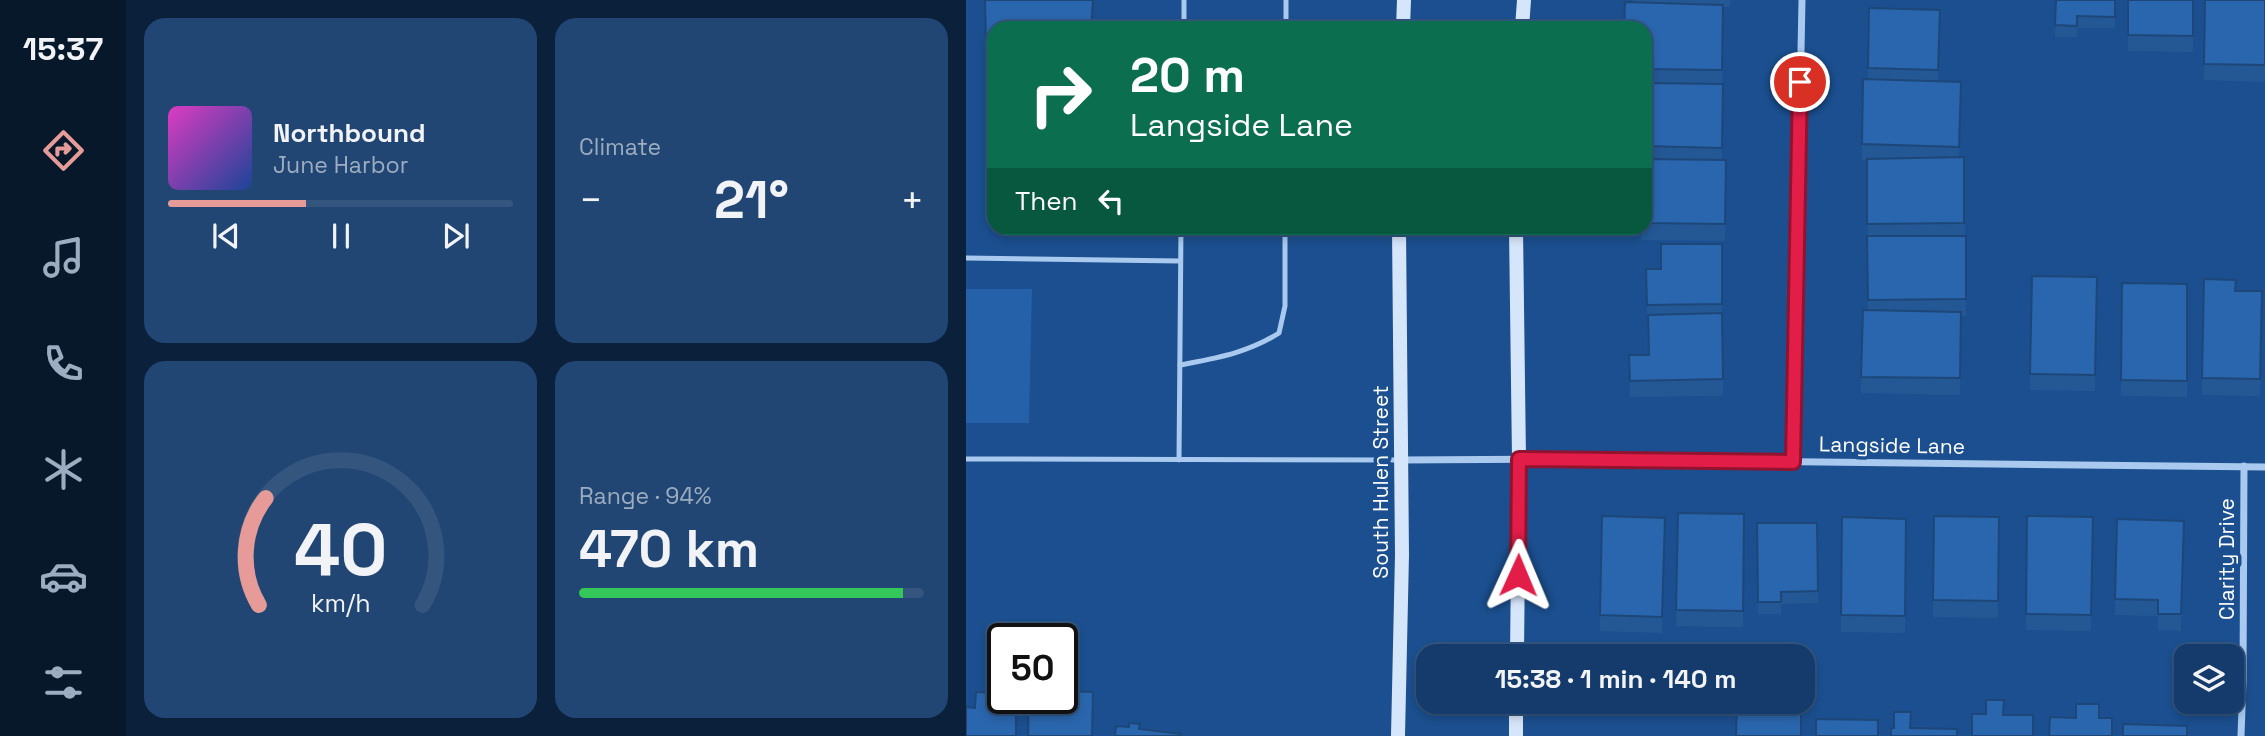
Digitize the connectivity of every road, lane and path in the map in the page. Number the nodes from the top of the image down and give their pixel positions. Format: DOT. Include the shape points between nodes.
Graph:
graph roads {
  1 [pos="1184,0"];
  2 [pos="1286,0"];
  3 [pos="1404,0"];
  4 [pos="1524,0"];
  5 [pos="1802,0"];
  6 [pos="1184,21"];
  7 [pos="1286,21"];
  8 [pos="1403,21"];
  9 [pos="1522,21"];
  10 [pos="1181,235"];
  11 [pos="1285,235"];
  12 [pos="1399,235"];
  13 [pos="1516,235"];
  14 [pos="966,258"];
  15 [pos="1180,261"];
  16 [pos="1180,365"];
  17 [pos="966,459"];
  18 [pos="1519,459"];
  19 [pos="1180,460"];
  20 [pos="1401,460"];
  21 [pos="1793,462"];
  22 [pos="2244,466"];
  23 [pos="2265,467"];
  24 [pos="1517,644"];
  25 [pos="1516,714"];
  26 [pos="1398,736"];
  27 [pos="1516,736"];
  28 [pos="2241,736"];
  1 -- 6 [label="lane"];
  2 -- 7 [label="lane"];
  3 -- 8 [label="main road"];
  4 -- 9 [label="main road"];
  5 -- 21 [label="street"];
  10 -- 15 [label="lane"];
  11 -- 16 [label="lane" via="1285,306 1279,333 1230,355"];
  12 -- 20 [label="main road, South Hulen Street"];
  13 -- 18 [label="main road"];
  14 -- 15 [label="lane"];
  15 -- 16 [label="lane"];
  16 -- 19 [label="lane"];
  17 -- 19 [label="lane"];
  18 -- 20 [label="street, Langside Lane"];
  18 -- 21 [label="street, Langside Lane"];
  18 -- 24 [label="main road"];
  19 -- 20 [label="lane"];
  20 -- 26 [label="main road, South Hulen Street"];
  21 -- 22 [label="street, Langside Lane"];
  22 -- 23 [label="street, Langside Lane"];
  22 -- 28 [label="street, Clarity Drive"];
  25 -- 27 [label="main road"];
}
